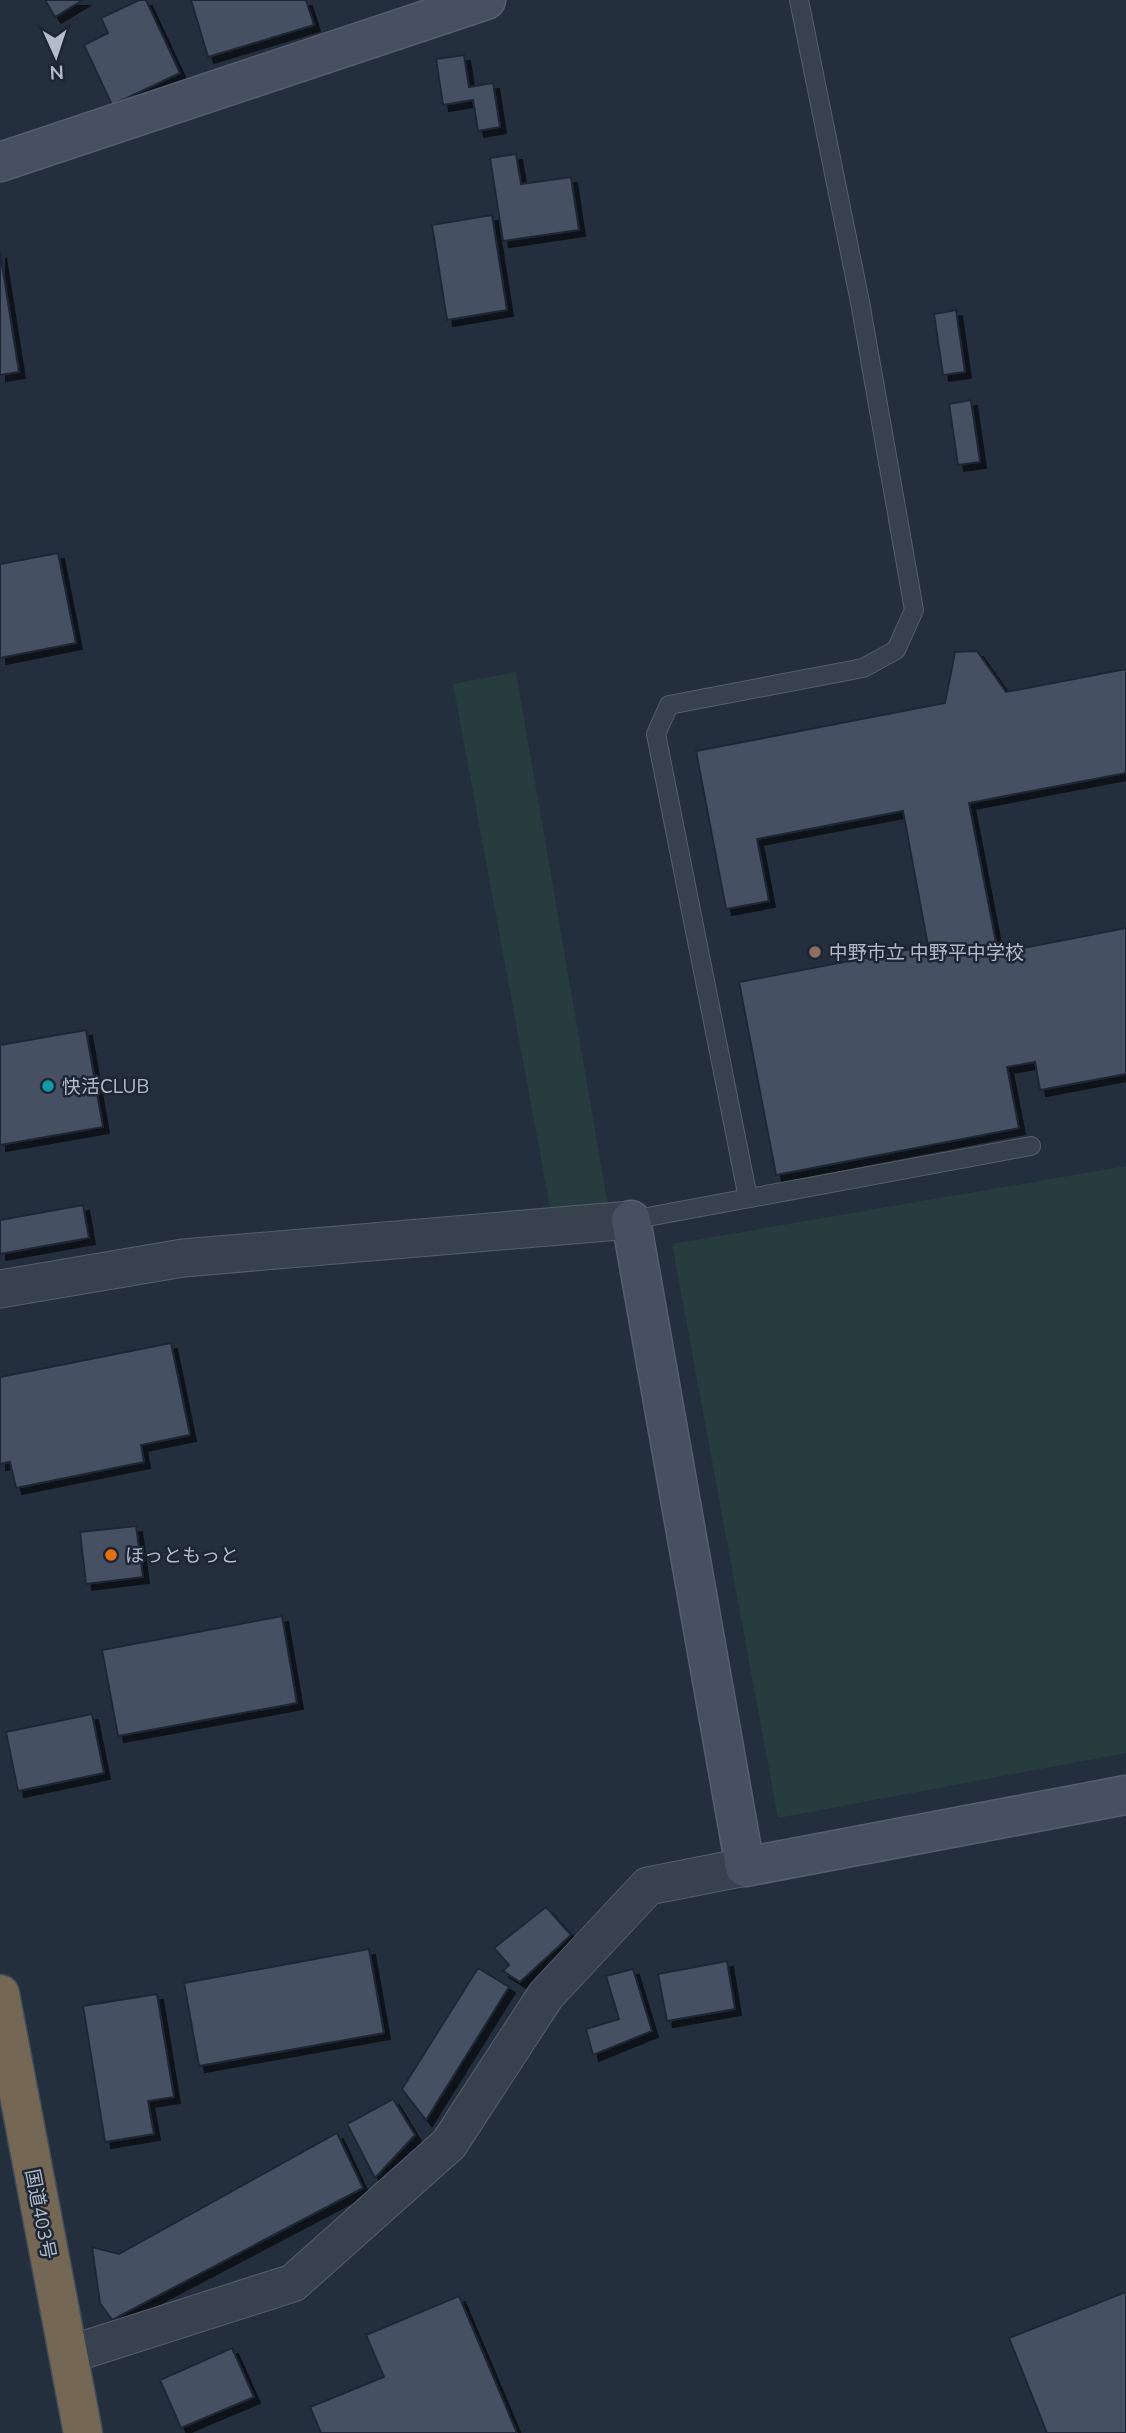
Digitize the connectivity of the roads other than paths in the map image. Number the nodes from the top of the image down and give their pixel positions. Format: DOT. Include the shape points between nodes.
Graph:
graph roads {
  1 [pos="486,0"];
  2 [pos="799,0"];
  3 [pos="0,162"];
  4 [pos="1031,1146"];
  5 [pos="748,1198"];
  6 [pos="631,1220"];
  7 [pos="0,1289"];
  8 [pos="1126,1795"];
  9 [pos="745,1867"];
  10 [pos="0,1994"];
  11 [pos="68,2356"];
  12 [pos="83,2433"];
  1 -- 3 [label="street"];
  2 -- 5 [label="lane" via="860,302 914,610 896,650 863,668 669,705 656,734"];
  4 -- 5 [label="lane"];
  5 -- 6 [label="lane"];
  6 -- 7 [label="street" via="183,1258"];
  6 -- 9 [label="street"];
  8 -- 9 [label="street"];
  9 -- 11 [label="street" via="648,1886 545,1995 449,2144 293,2283"];
  10 -- 11 [label="highway, 国道403号"];
  11 -- 12 [label="highway, 国道403号"];
}
